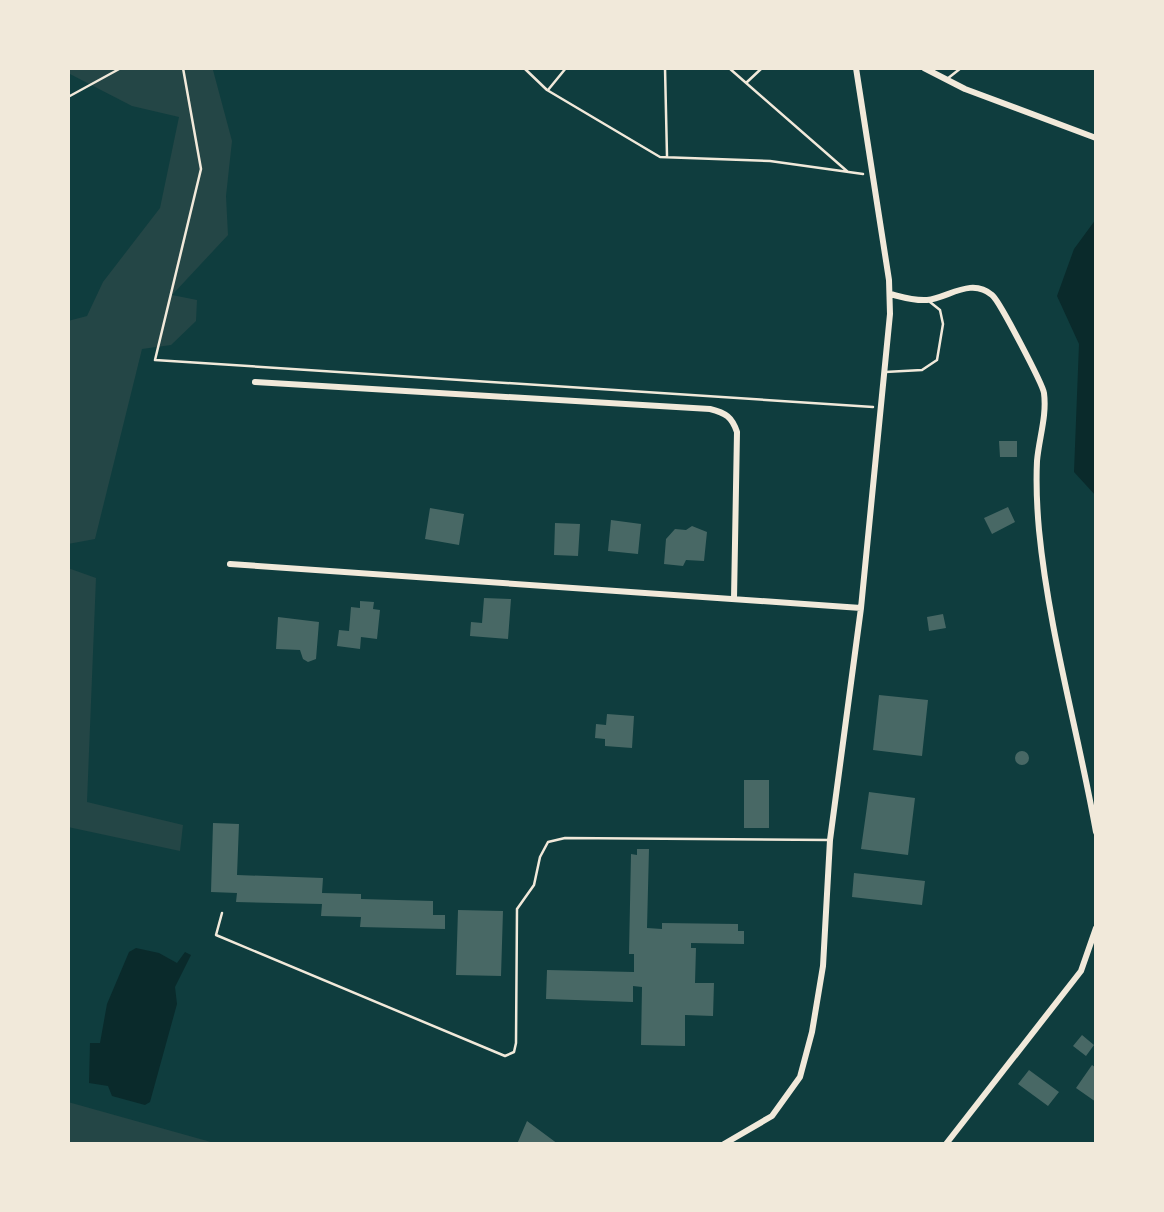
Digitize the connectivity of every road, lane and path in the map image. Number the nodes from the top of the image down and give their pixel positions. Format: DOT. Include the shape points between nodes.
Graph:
graph roads {
  1 [pos="121,68"];
  2 [pos="183,68"];
  3 [pos="524,68"];
  4 [pos="566,68"];
  5 [pos="665,68"];
  6 [pos="729,68"];
  7 [pos="762,68"];
  8 [pos="856,68"];
  9 [pos="924,68"];
  10 [pos="961,68"];
  11 [pos="946,80"];
  12 [pos="746,83"];
  13 [pos="547,90"];
  14 [pos="68,97"];
  15 [pos="1096,138"];
  16 [pos="667,157"];
  17 [pos="848,173"];
  18 [pos="872,176"];
  19 [pos="890,294"];
  20 [pos="928,300"];
  21 [pos="884,372"];
  22 [pos="255,382"];
  23 [pos="881,407"];
  24 [pos="230,564"];
  25 [pos="734,599"];
  26 [pos="861,608"];
  27 [pos="1096,832"];
  28 [pos="830,840"];
  29 [pos="222,914"];
  30 [pos="1096,928"];
  31 [pos="724,1144"];
  32 [pos="946,1144"];
  1 -- 14 [label="path"];
  2 -- 23 [label="path" via="201,169 155,360"];
  3 -- 13 [label="path"];
  4 -- 13 [label="path"];
  5 -- 16 [label="path"];
  6 -- 12 [label="path"];
  7 -- 12 [label="path"];
  8 -- 18 [label="street"];
  9 -- 11 [label="street"];
  10 -- 11 [label="lane"];
  11 -- 15 [label="street"];
  12 -- 17 [label="path"];
  13 -- 16 [label="path"];
  16 -- 17 [label="path" via="770,161"];
  17 -- 18 [label="path"];
  18 -- 19 [label="street"];
  19 -- 20 [label="street"];
  19 -- 21 [label="street"];
  20 -- 21 [label="lane" via="940,310 943,324 937,360 922,370"];
  20 -- 27 [label="street" via="961,289 992,295 1005,310 1044,390 1037,461 1039,529 1054,630"];
  21 -- 23 [label="street"];
  22 -- 25 [label="street" via="724,412 737,432"];
  23 -- 26 [label="street"];
  24 -- 25 [label="street"];
  25 -- 26 [label="street"];
  26 -- 28 [label="street"];
  28 -- 29 [label="lane" via="565,838 548,842 534,885 517,909 516,1043 514,1052 505,1056 216,935"];
  28 -- 31 [label="street" via="822,966 800,1077 772,1116"];
  30 -- 32 [label="street" via="1081,971"];
}
